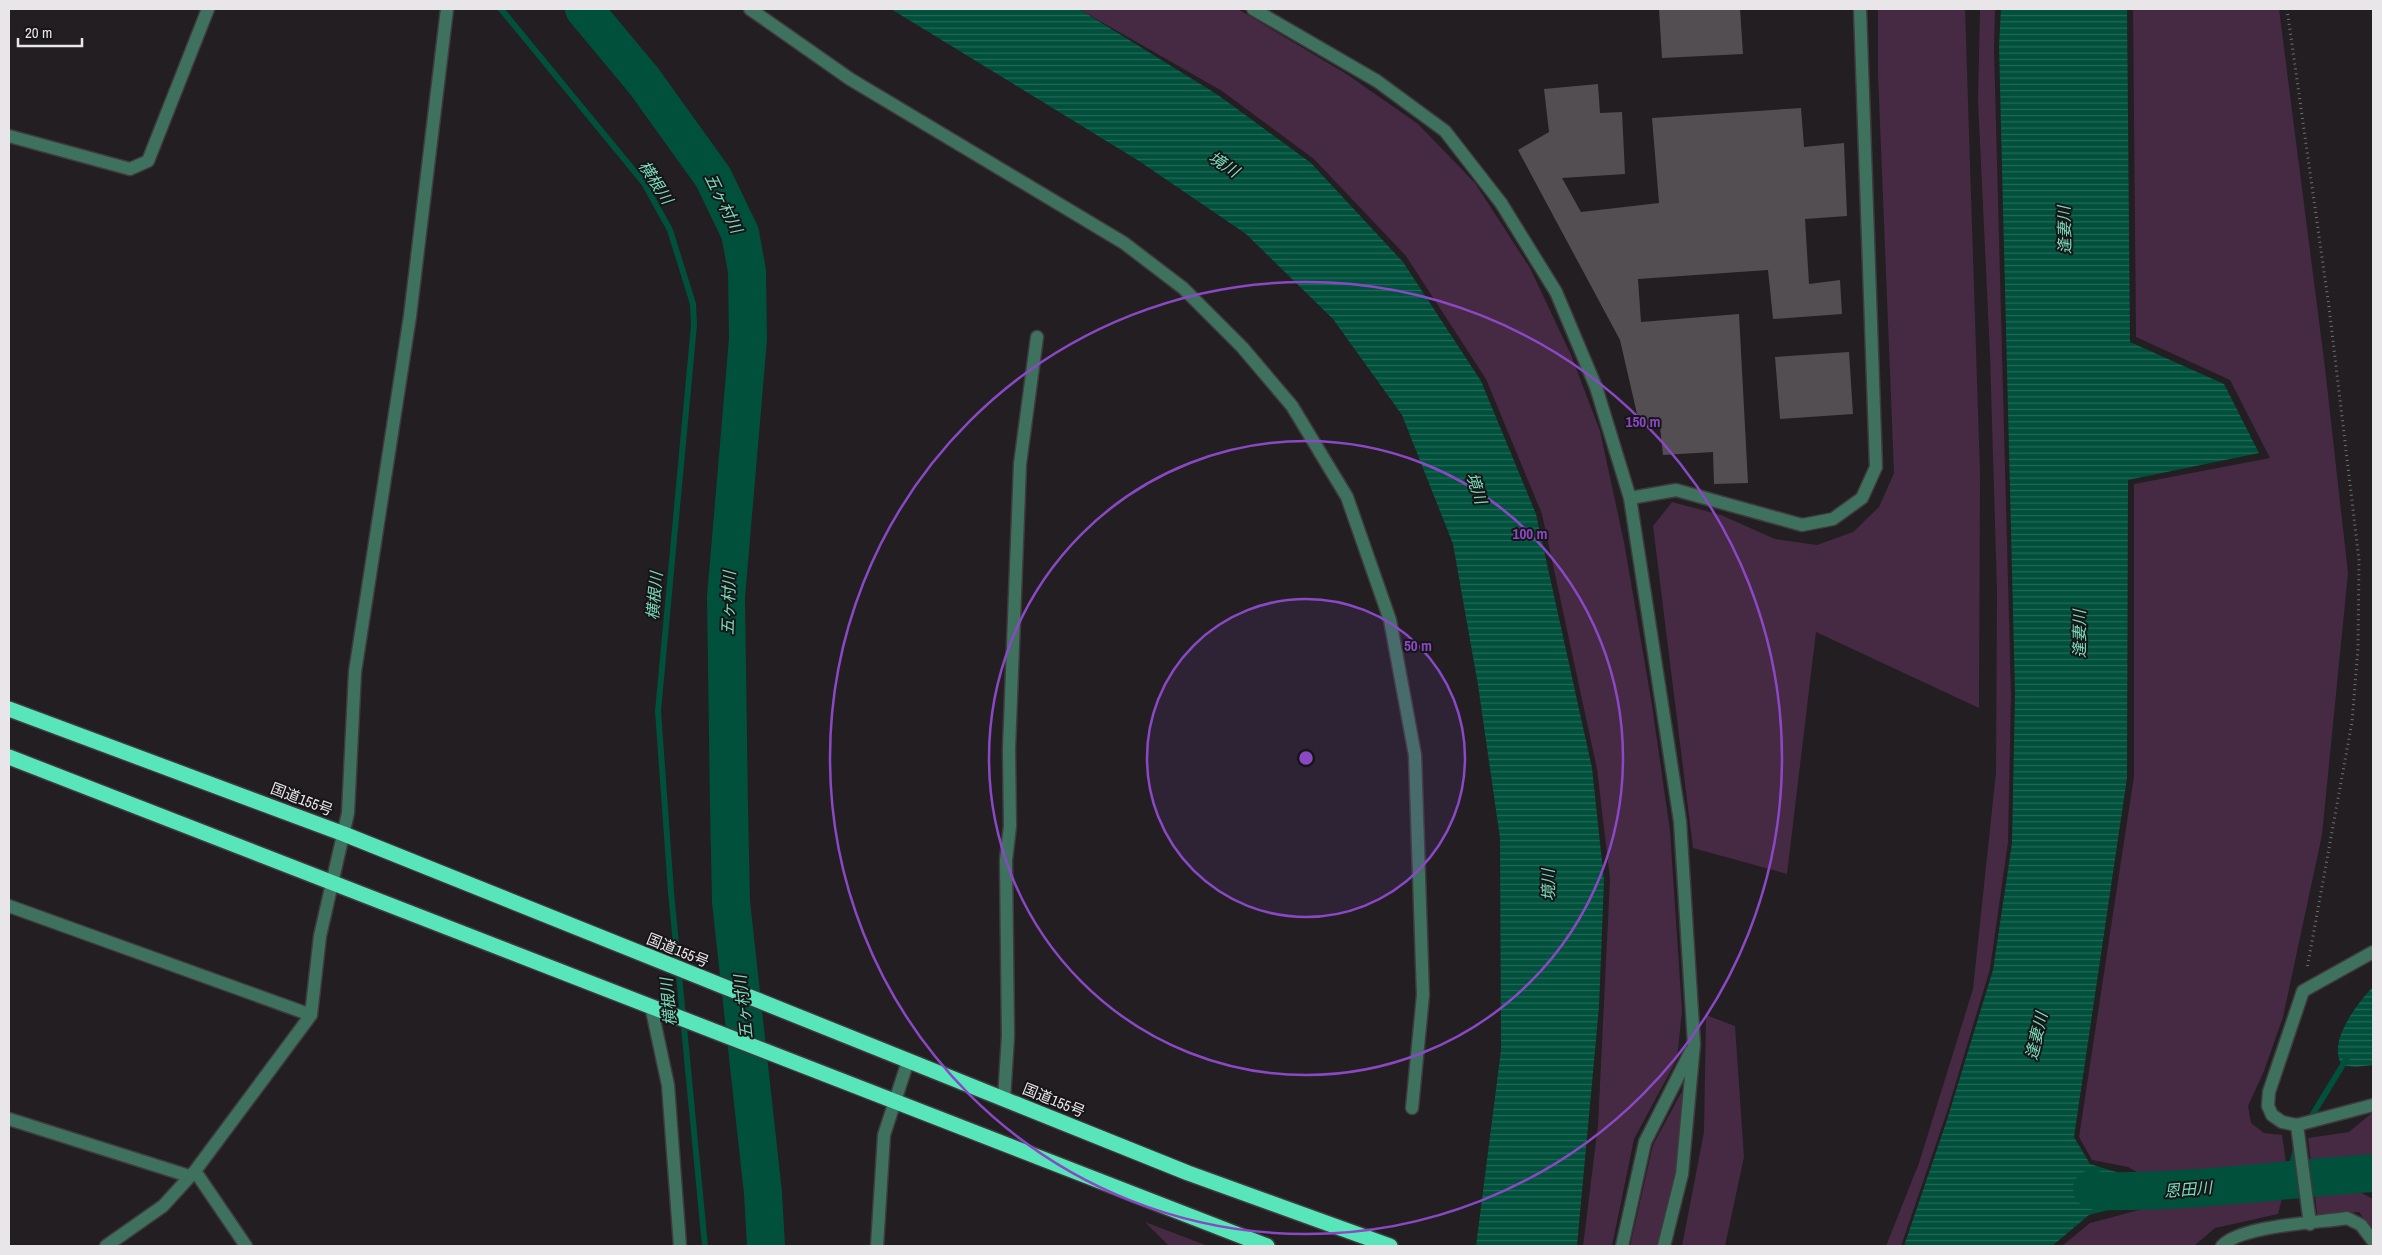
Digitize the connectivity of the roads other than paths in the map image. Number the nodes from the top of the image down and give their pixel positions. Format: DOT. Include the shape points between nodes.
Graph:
graph roads {
  1 [pos="208,9"];
  2 [pos="447,9"];
  3 [pos="750,9"];
  4 [pos="1253,9"];
  5 [pos="1860,9"];
  6 [pos="9,136"];
  7 [pos="1037,336"];
  8 [pos="1630,498"];
  9 [pos="9,709"];
  10 [pos="9,757"];
  11 [pos="344,834"];
  12 [pos="334,882"];
  13 [pos="9,906"];
  14 [pos="2373,952"];
  15 [pos="656,1008"];
  16 [pos="311,1015"];
  17 [pos="1694,1044"];
  18 [pos="908,1061"];
  19 [pos="1004,1099"];
  20 [pos="895,1101"];
  21 [pos="2373,1104"];
  22 [pos="1412,1108"];
  23 [pos="9,1119"];
  24 [pos="2297,1125"];
  25 [pos="192,1174"];
  26 [pos="2310,1224"];
  27 [pos="2373,1241"];
  28 [pos="1385,1244"];
  29 [pos="106,1246"];
  30 [pos="246,1246"];
  31 [pos="680,1246"];
  32 [pos="877,1246"];
  33 [pos="1267,1246"];
  34 [pos="1622,1246"];
  35 [pos="1664,1246"];
  36 [pos="2222,1246"];
  1 -- 6 [label="street" via="148,161 130,169"];
  2 -- 11 [label="street" via="410,316 355,672 348,813"];
  3 -- 22 [label="street" via="850,79 1124,243 1183,288 1242,346 1292,406 1347,497 1390,620 1415,755 1423,995"];
  4 -- 8 [label="street" via="1377,81 1445,132 1501,202 1556,292 1596,387"];
  5 -- 8 [label="street" via="1876,466 1862,498 1833,519 1802,525 1676,490"];
  7 -- 19 [label="street" via="1020,464 1009,749 1010,826 1006,860 1008,1036"];
  8 -- 17 [label="street" via="1680,820"];
  9 -- 11 [label="highway, 国道155号"];
  10 -- 12 [label="highway"];
  11 -- 12 [label="street"];
  11 -- 18 [label="highway, 国道155号"];
  12 -- 15 [label="highway"];
  12 -- 16 [label="street" via="320,936"];
  13 -- 16 [label="street"];
  14 -- 24 [label="street" via="2303,991 2269,1092 2268,1106 2272,1115 2282,1122"];
  15 -- 20 [label="highway"];
  15 -- 31 [label="street" via="668,1085"];
  16 -- 25 [label="street"];
  17 -- 34 [label="street" via="1644,1142"];
  17 -- 35 [label="street" via="1682,1174"];
  18 -- 19 [label="highway, 国道155号"];
  18 -- 20 [label="street"];
  19 -- 28 [label="highway, 国道155号" via="1188,1172"];
  20 -- 32 [label="street" via="884,1136"];
  20 -- 33 [label="highway"];
  21 -- 24 [label="street"];
  23 -- 25 [label="street"];
  24 -- 26 [label="street"];
  25 -- 29 [label="street" via="163,1206"];
  25 -- 30 [label="street"];
  26 -- 27 [label="street" via="2347,1218 2361,1225"];
  26 -- 36 [label="street" via="2247,1232"];
}
